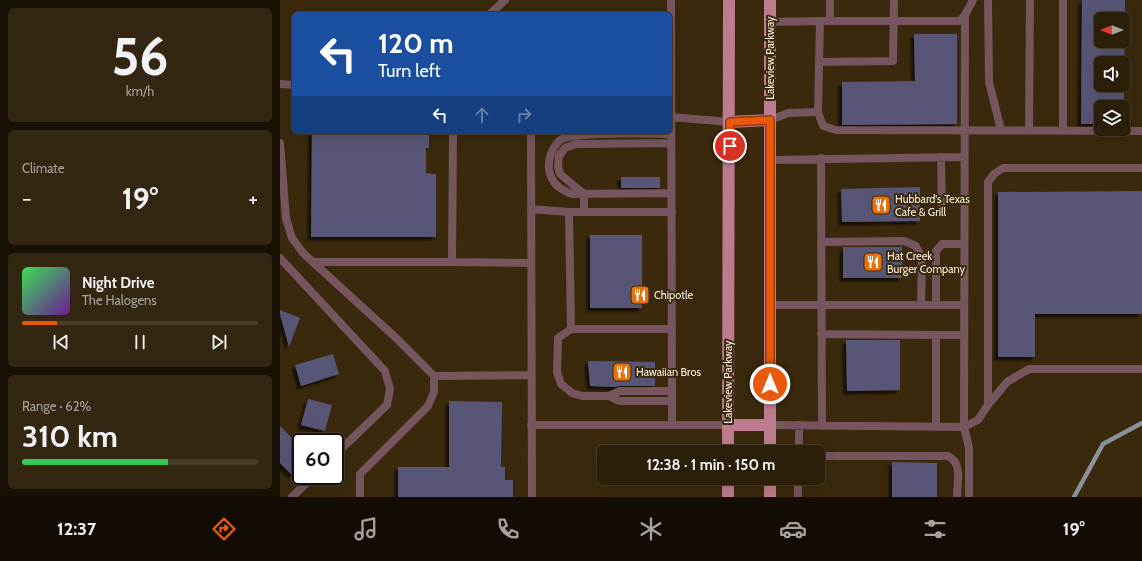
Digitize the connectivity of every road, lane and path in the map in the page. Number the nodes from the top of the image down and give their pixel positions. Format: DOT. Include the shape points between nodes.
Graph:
graph roads {
  1 [pos="505,0"];
  2 [pos="671,0"];
  3 [pos="729,0"];
  4 [pos="770,0"];
  5 [pos="830,0"];
  6 [pos="894,0"];
  7 [pos="973,0"];
  8 [pos="988,0"];
  9 [pos="1030,0"];
  10 [pos="1063,0"];
  11 [pos="492,12"];
  12 [pos="671,12"];
  13 [pos="965,15"];
  14 [pos="820,21"];
  15 [pos="830,21"];
  16 [pos="893,21"];
  17 [pos="770,22"];
  18 [pos="819,62"];
  19 [pos="280,84"];
  20 [pos="292,85"];
  21 [pos="818,112"];
  22 [pos="672,117"];
  23 [pos="770,120"];
  24 [pos="730,122"];
  25 [pos="965,130"];
  26 [pos="1001,130"];
  27 [pos="1030,130"];
  28 [pos="1062,131"];
  29 [pos="1142,131"];
  30 [pos="453,134"];
  31 [pos="531,134"];
  32 [pos="671,134"];
  33 [pos="280,143"];
  34 [pos="671,143"];
  35 [pos="941,157"];
  36 [pos="964,157"];
  37 [pos="821,158"];
  38 [pos="769,160"];
  39 [pos="1142,168"];
  40 [pos="671,193"];
  41 [pos="584,194"];
  42 [pos="531,209"];
  43 [pos="942,209"];
  44 [pos="569,212"];
  45 [pos="584,212"];
  46 [pos="672,212"];
  47 [pos="821,242"];
  48 [pos="964,244"];
  49 [pos="280,258"];
  50 [pos="313,262"];
  51 [pos="452,262"];
  52 [pos="531,263"];
  53 [pos="921,305"];
  54 [pos="936,305"];
  55 [pos="963,305"];
  56 [pos="770,306"];
  57 [pos="821,306"];
  58 [pos="571,329"];
  59 [pos="672,329"];
  60 [pos="821,334"];
  61 [pos="936,335"];
  62 [pos="963,335"];
  63 [pos="1142,370"];
  64 [pos="531,374"];
  65 [pos="434,376"];
  66 [pos="672,391"];
  67 [pos="609,396"];
  68 [pos="672,401"];
  69 [pos="988,405"];
  70 [pos="672,425"];
  71 [pos="728,425"];
  72 [pos="770,425"];
  73 [pos="531,426"];
  74 [pos="799,426"];
  75 [pos="822,426"];
  76 [pos="936,427"];
  77 [pos="964,428"];
  78 [pos="728,445"];
  79 [pos="770,445"];
  80 [pos="799,445"];
  81 [pos="344,447"];
  82 [pos="825,456"];
  83 [pos="305,485"];
  84 [pos="728,485"];
  85 [pos="770,485"];
  86 [pos="798,485"];
  87 [pos="292,497"];
  88 [pos="360,497"];
  89 [pos="532,497"];
  90 [pos="728,497"];
  91 [pos="770,497"];
  92 [pos="798,497"];
  93 [pos="957,497"];
  94 [pos="969,497"];
  1 -- 11 [label="lane"];
  2 -- 12 [label="lane"];
  3 -- 24 [label="main road, Lakeview Parkway"];
  4 -- 17 [label="main road, Lakeview Parkway"];
  5 -- 15 [label="lane"];
  6 -- 16 [label="lane"];
  7 -- 13 [label="lane"];
  8 -- 26 [label="lane" via="989,82"];
  9 -- 27 [label="lane"];
  10 -- 28 [label="lane"];
  13 -- 16 [label="lane" via="960,21"];
  13 -- 25 [label="lane"];
  14 -- 15 [label="lane"];
  14 -- 17 [label="lane"];
  14 -- 18 [label="lane"];
  15 -- 16 [label="lane"];
  16 -- 18 [label="lane" via="893,61"];
  17 -- 23 [label="main road, Lakeview Parkway"];
  18 -- 21 [label="lane"];
  19 -- 20 [label="lane"];
  21 -- 23 [label="lane" via="788,113"];
  21 -- 25 [label="lane" via="822,126 836,130"];
  22 -- 24 [label="lane"];
  23 -- 24 [label="main road"];
  23 -- 38 [label="main road, Lakeview Parkway"];
  24 -- 71 [label="main road, Lakeview Parkway"];
  25 -- 26 [label="lane"];
  25 -- 36 [label="lane"];
  26 -- 27 [label="lane"];
  27 -- 28 [label="lane"];
  28 -- 29 [label="lane"];
  30 -- 51 [label="lane"];
  31 -- 42 [label="lane"];
  32 -- 34 [label="lane"];
  32 -- 41 [label="lane" via="575,134 560,140 550,153 552,181 561,190 572,194"];
  33 -- 50 [label="lane" via="286,218 292,238"];
  34 -- 40 [label="lane"];
  34 -- 41 [label="lane" via="576,144 565,148 559,156 560,174"];
  35 -- 36 [label="lane"];
  35 -- 37 [label="lane"];
  35 -- 43 [label="lane"];
  36 -- 48 [label="lane"];
  37 -- 38 [label="lane"];
  37 -- 47 [label="lane"];
  38 -- 56 [label="main road, Lakeview Parkway"];
  39 -- 69 [label="lane" via="1003,168 988,182"];
  40 -- 41 [label="lane"];
  40 -- 46 [label="lane"];
  41 -- 45 [label="lane"];
  42 -- 44 [label="lane"];
  42 -- 52 [label="lane"];
  44 -- 45 [label="lane"];
  44 -- 58 [label="lane"];
  45 -- 46 [label="lane"];
  46 -- 59 [label="lane"];
  47 -- 53 [label="lane" via="904,241 916,246 922,258"];
  47 -- 57 [label="lane"];
  48 -- 54 [label="lane" via="942,244 936,251"];
  48 -- 55 [label="lane"];
  49 -- 81 [label="lane" via="385,371 390,390 387,405"];
  50 -- 51 [label="lane"];
  50 -- 65 [label="lane"];
  51 -- 52 [label="lane"];
  52 -- 64 [label="lane"];
  53 -- 54 [label="lane"];
  53 -- 57 [label="lane"];
  54 -- 55 [label="lane"];
  55 -- 62 [label="lane"];
  56 -- 57 [label="lane"];
  56 -- 72 [label="main road, Lakeview Parkway"];
  57 -- 60 [label="lane"];
  58 -- 59 [label="lane"];
  58 -- 67 [label="lane" via="558,338 557,372 561,384 572,393 582,396"];
  59 -- 66 [label="lane"];
  60 -- 61 [label="lane"];
  60 -- 75 [label="lane"];
  61 -- 62 [label="lane"];
  61 -- 76 [label="lane"];
  62 -- 77 [label="lane"];
  63 -- 69 [label="lane" via="1029,370 1007,382"];
  64 -- 65 [label="lane"];
  64 -- 73 [label="lane"];
  65 -- 88 [label="lane" via="434,392 428,406 360,474"];
  66 -- 67 [label="lane" via="620,391"];
  66 -- 68 [label="lane"];
  67 -- 68 [label="lane" via="619,401"];
  68 -- 70 [label="lane"];
  69 -- 77 [label="lane" via="978,420"];
  70 -- 71 [label="lane"];
  70 -- 73 [label="lane"];
  71 -- 72 [label="main road"];
  71 -- 78 [label="main road, Lakeview Parkway"];
  72 -- 74 [label="lane"];
  72 -- 79 [label="main road, Lakeview Parkway"];
  73 -- 89 [label="lane"];
  74 -- 75 [label="lane"];
  74 -- 80 [label="lane"];
  75 -- 76 [label="lane"];
  76 -- 77 [label="lane"];
  77 -- 94 [label="lane" via="969,448"];
  82 -- 93 [label="lane" via="948,456 957,464"];
  83 -- 87 [label="lane"];
  84 -- 90 [label="main road"];
  85 -- 91 [label="main road"];
  86 -- 92 [label="lane"];
}
